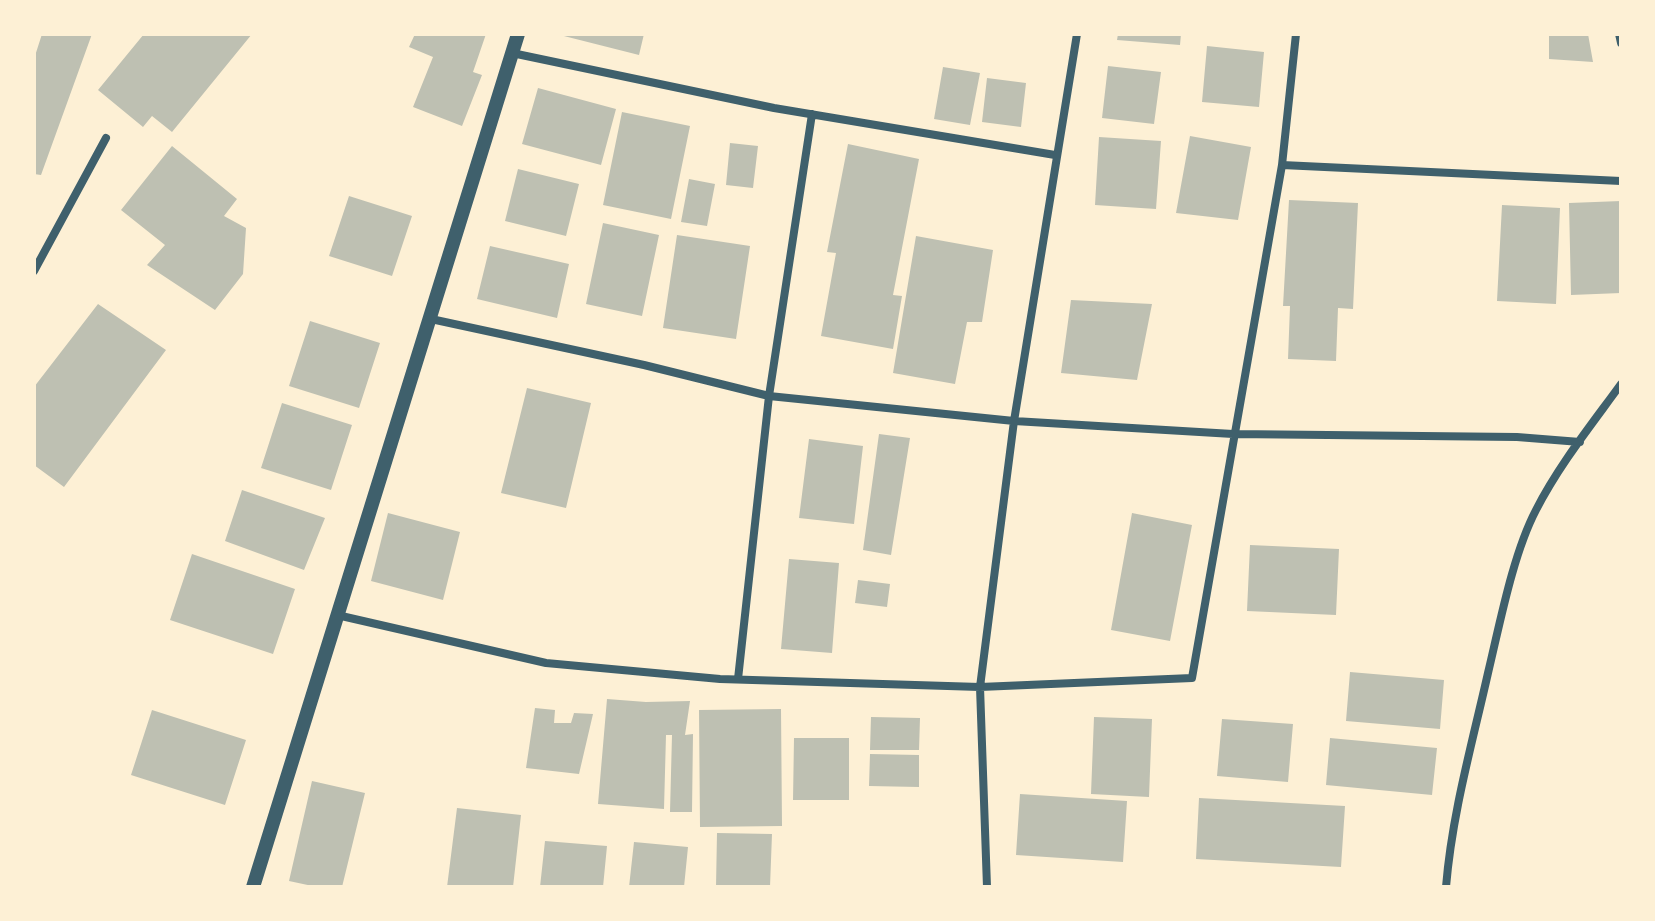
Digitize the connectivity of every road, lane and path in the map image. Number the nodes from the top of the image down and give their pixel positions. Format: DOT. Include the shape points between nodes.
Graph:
graph roads {
  1 [pos="518,34"];
  2 [pos="1077,34"];
  3 [pos="1296,34"];
  4 [pos="1619,34"];
  5 [pos="1621,43"];
  6 [pos="512,53"];
  7 [pos="812,114"];
  8 [pos="106,138"];
  9 [pos="1055,155"];
  10 [pos="1282,165"];
  11 [pos="1621,181"];
  12 [pos="34,271"];
  13 [pos="431,319"];
  14 [pos="1621,384"];
  15 [pos="769,396"];
  16 [pos="1014,421"];
  17 [pos="1233,434"];
  18 [pos="1580,442"];
  19 [pos="337,615"];
  20 [pos="738,679"];
  21 [pos="980,687"];
  22 [pos="253,887"];
  23 [pos="987,887"];
  24 [pos="1446,887"];
  1 -- 6 [label="street"];
  2 -- 9 [label="street"];
  3 -- 10 [label="street"];
  4 -- 5 [label="street"];
  6 -- 7 [label="street"];
  6 -- 13 [label="street"];
  7 -- 9 [label="street"];
  7 -- 15 [label="street"];
  8 -- 12 [label="street"];
  9 -- 16 [label="street"];
  10 -- 11 [label="street"];
  10 -- 17 [label="street"];
  13 -- 15 [label="street"];
  13 -- 19 [label="street"];
  14 -- 18 [label="street"];
  15 -- 16 [label="street"];
  15 -- 20 [label="street"];
  16 -- 17 [label="street"];
  16 -- 21 [label="street"];
  17 -- 18 [label="street"];
  17 -- 21 [label="street" via="1192,678"];
  18 -- 24 [label="street" via="1537,508 1523,544 1451,834"];
  19 -- 20 [label="street" via="546,663"];
  19 -- 22 [label="street"];
  20 -- 21 [label="street"];
  21 -- 23 [label="street"];
}
